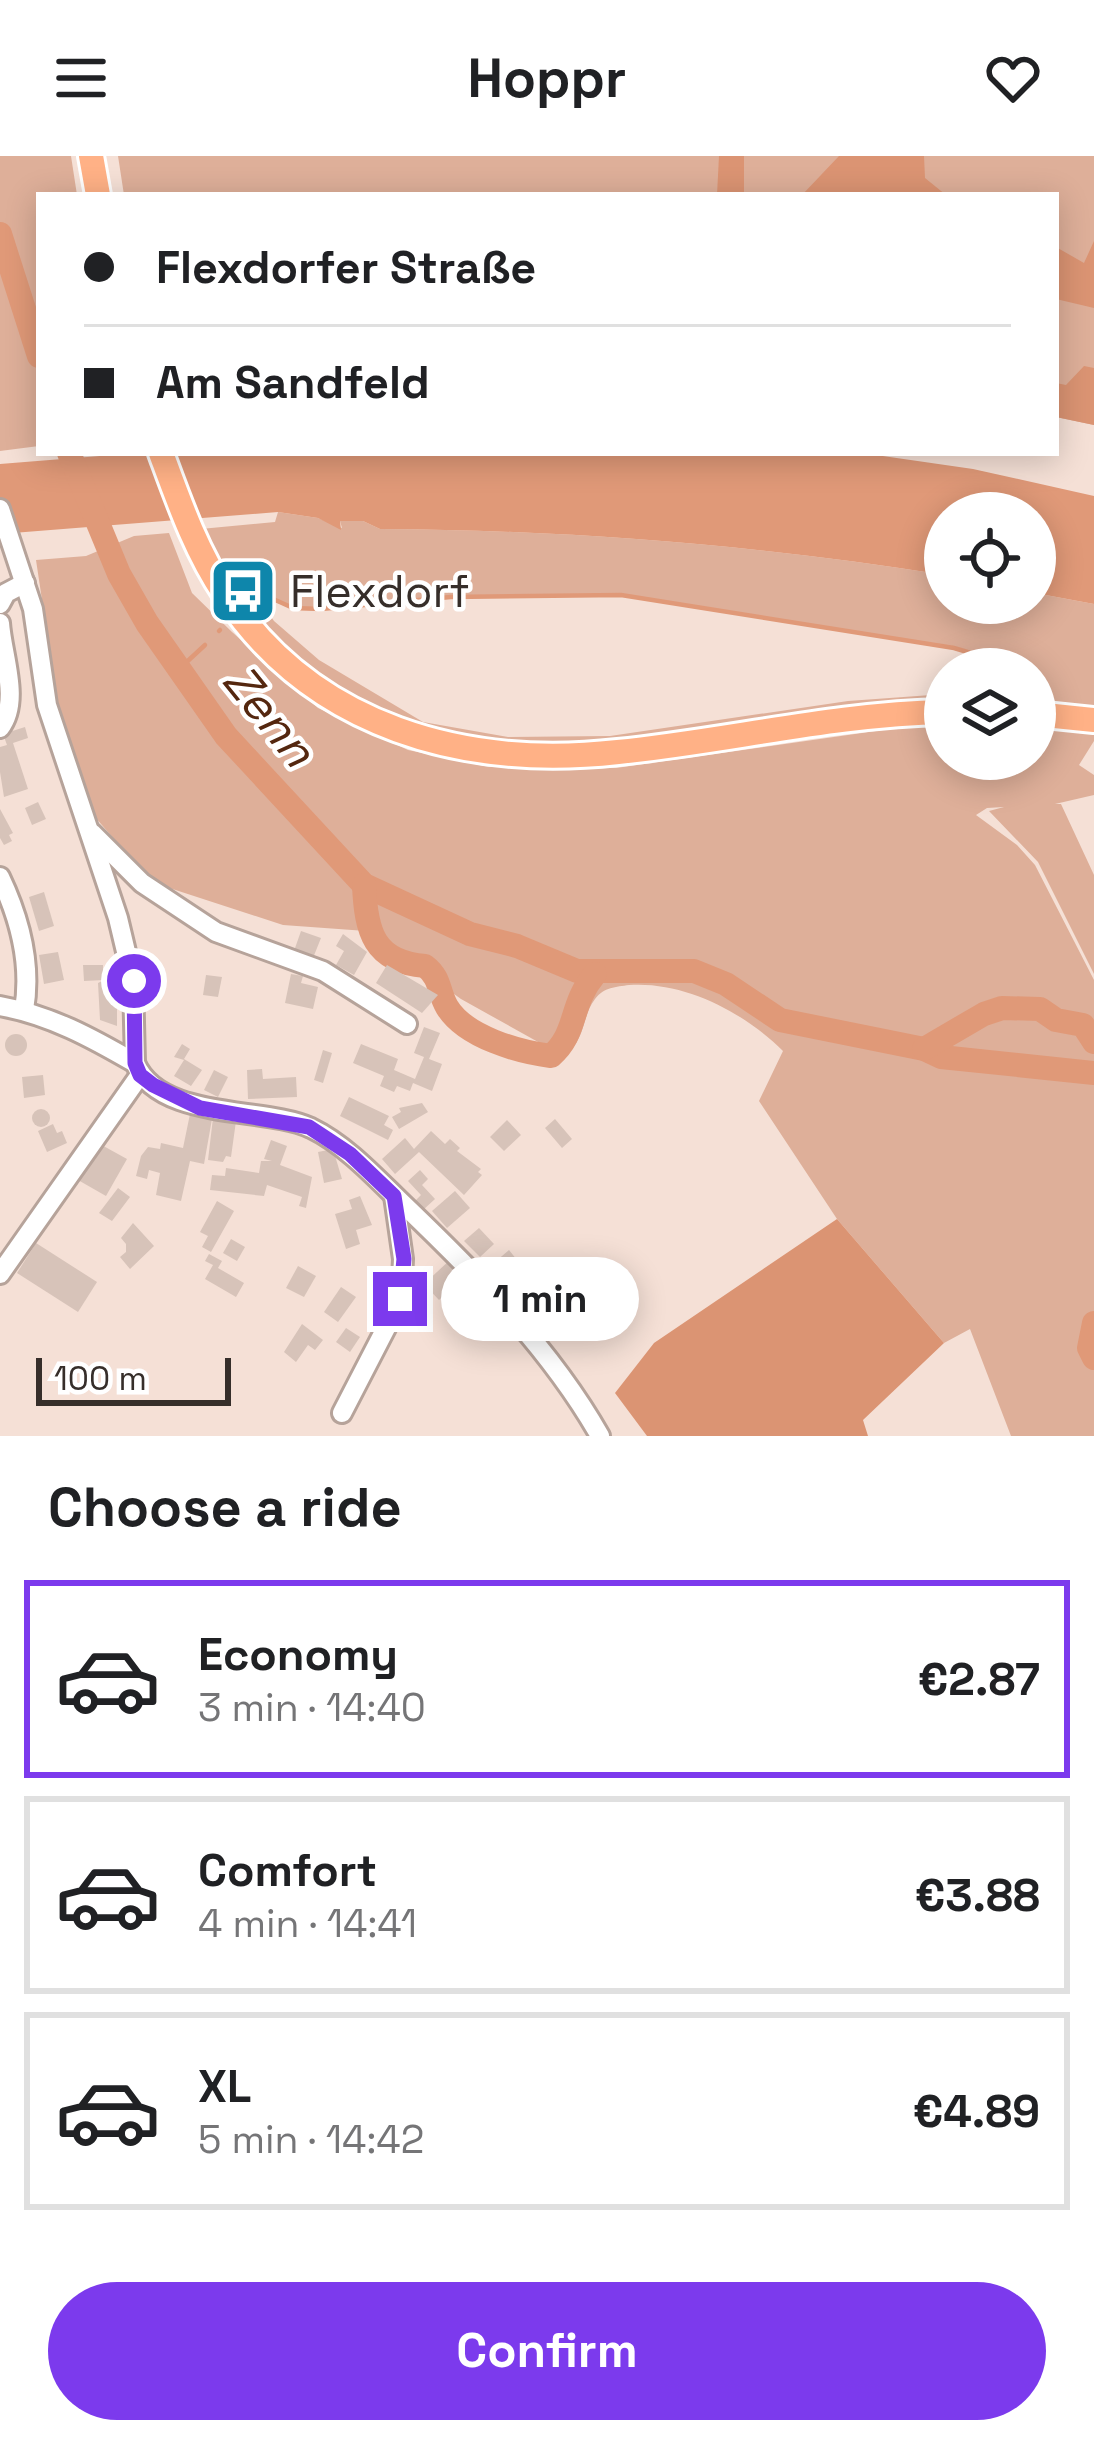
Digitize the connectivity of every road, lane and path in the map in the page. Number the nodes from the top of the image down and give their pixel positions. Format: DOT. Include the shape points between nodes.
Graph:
graph roads {
  1 [pos="91,156"];
  2 [pos="97,192"];
  3 [pos="162,456"];
  4 [pos="0,509"];
  5 [pos="25,583"];
  6 [pos="0,604"];
  7 [pos="0,623"];
  8 [pos="924,714"];
  9 [pos="1056,716"];
  10 [pos="1094,720"];
  11 [pos="0,728"];
  12 [pos="88,829"];
  13 [pos="0,877"];
  14 [pos="0,1006"];
  15 [pos="24,1010"];
  16 [pos="407,1024"];
  17 [pos="138,1069"];
  18 [pos="394,1196"];
  19 [pos="0,1274"];
  20 [pos="342,1413"];
  21 [pos="600,1436"];
  1 -- 2 [label="main road"];
  3 -- 8 [label="main road" via="190,530 242,618 275,656 350,711 410,736 502,754 581,755"];
  4 -- 5 [label="street"];
  5 -- 6 [label="street"];
  5 -- 12 [label="street" via="46,705"];
  7 -- 11 [label="street" via="9,688"];
  9 -- 10 [label="main road"];
  12 -- 16 [label="street" via="142,883 216,932 323,971"];
  12 -- 17 [label="street" via="134,981"];
  13 -- 15 [label="street" via="21,929"];
  14 -- 15 [label="street"];
  15 -- 17 [label="street" via="80,1031"];
  17 -- 18 [label="street" via="200,1108 309,1127"];
  17 -- 19 [label="street"];
  18 -- 20 [label="street" via="404,1259 400,1299"];
  18 -- 21 [label="street" via="525,1332"];
}
